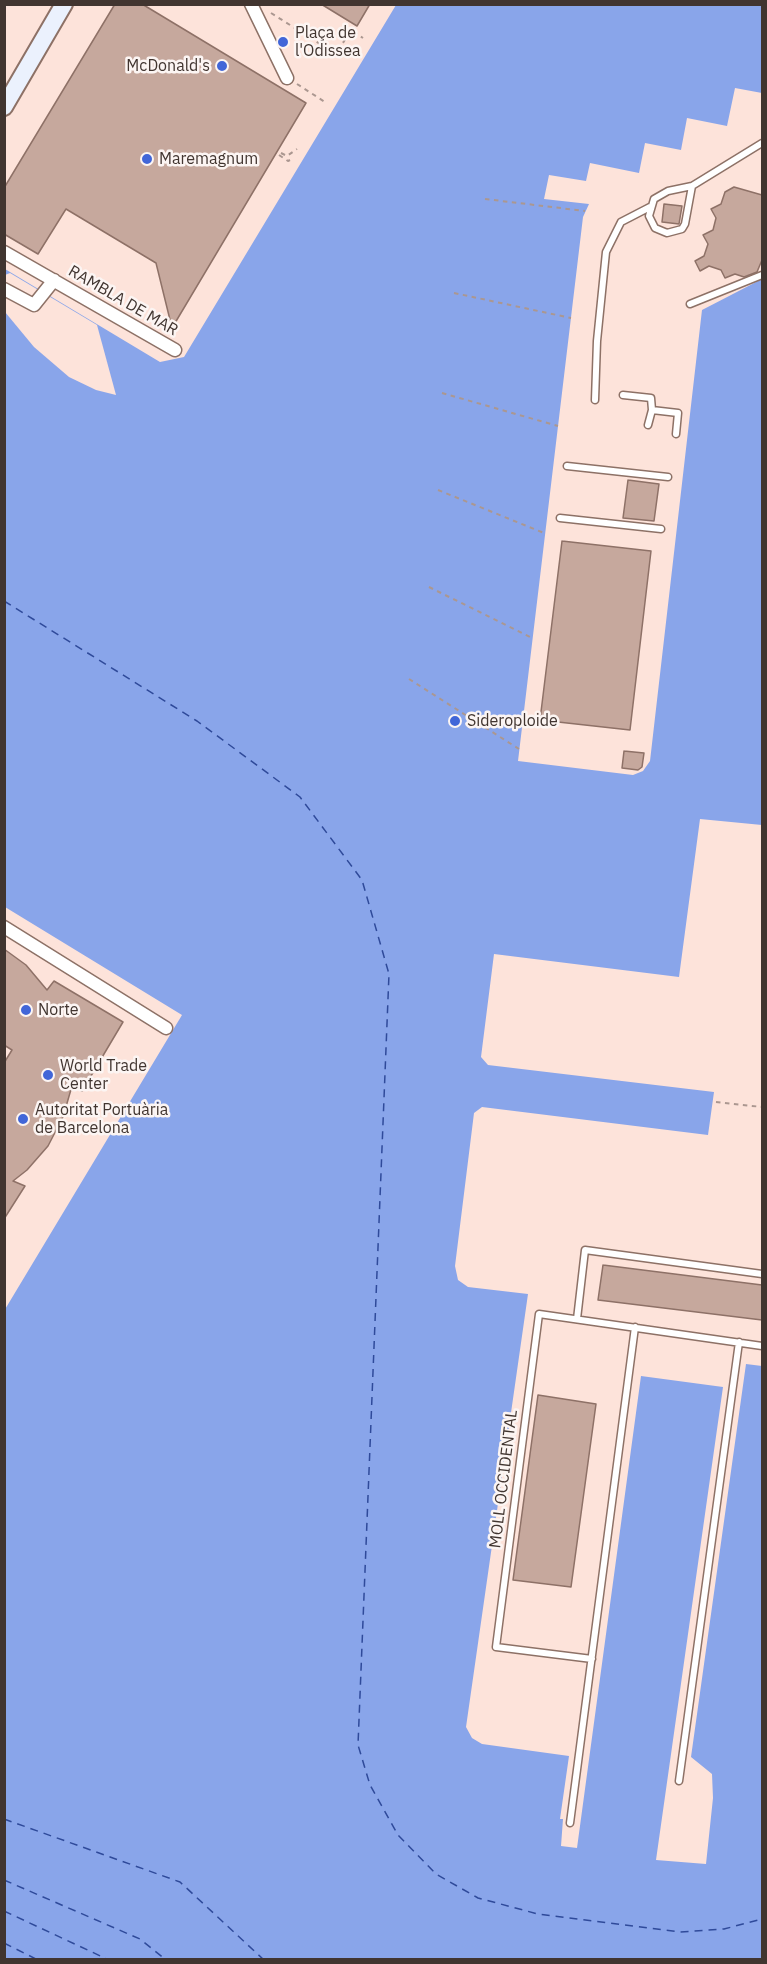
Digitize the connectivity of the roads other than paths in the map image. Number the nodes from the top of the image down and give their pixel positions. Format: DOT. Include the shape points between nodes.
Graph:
graph roads {
  1 [pos="64,4"];
  2 [pos="250,4"];
  3 [pos="287,78"];
  4 [pos="4,107"];
  5 [pos="762,143"];
  6 [pos="692,186"];
  7 [pos="650,207"];
  8 [pos="4,252"];
  9 [pos="762,274"];
  10 [pos="54,280"];
  11 [pos="4,289"];
  12 [pos="690,304"];
  13 [pos="175,350"];
  14 [pos="623,395"];
  15 [pos="595,400"];
  16 [pos="652,410"];
  17 [pos="648,425"];
  18 [pos="676,434"];
  19 [pos="567,466"];
  20 [pos="668,477"];
  21 [pos="560,519"];
  22 [pos="661,530"];
  23 [pos="4,927"];
  24 [pos="166,1028"];
  25 [pos="762,1274"];
  26 [pos="577,1319"];
  27 [pos="634,1327"];
  28 [pos="739,1342"];
  29 [pos="762,1346"];
  30 [pos="592,1659"];
  31 [pos="679,1781"];
  32 [pos="570,1823"];
  1 -- 4 [label="street"];
  2 -- 3 [label="street"];
  5 -- 6 [label="lane"];
  6 -- 7 [label="lane" via="668,191 654,199"];
  6 -- 7 [label="lane" via="682,229 668,233 655,228"];
  7 -- 15 [label="lane" via="621,222 606,252"];
  8 -- 10 [label="street, RAMBLA DE MAR"];
  9 -- 12 [label="lane"];
  10 -- 11 [label="street, RAMBLA DE MAR" via="34,305"];
  10 -- 13 [label="street, RAMBLA DE MAR"];
  14 -- 16 [label="lane" via="651,398"];
  16 -- 17 [label="lane"];
  16 -- 18 [label="lane" via="678,413"];
  19 -- 20 [label="lane"];
  21 -- 22 [label="lane"];
  23 -- 24 [label="street"];
  25 -- 26 [label="lane" via="585,1250"];
  26 -- 27 [label="lane"];
  26 -- 30 [label="lane, MOLL OCCIDENTAL" via="539,1314 496,1647"];
  27 -- 28 [label="lane"];
  27 -- 30 [label="lane"];
  28 -- 29 [label="lane"];
  28 -- 31 [label="lane"];
  30 -- 32 [label="lane"];
}
